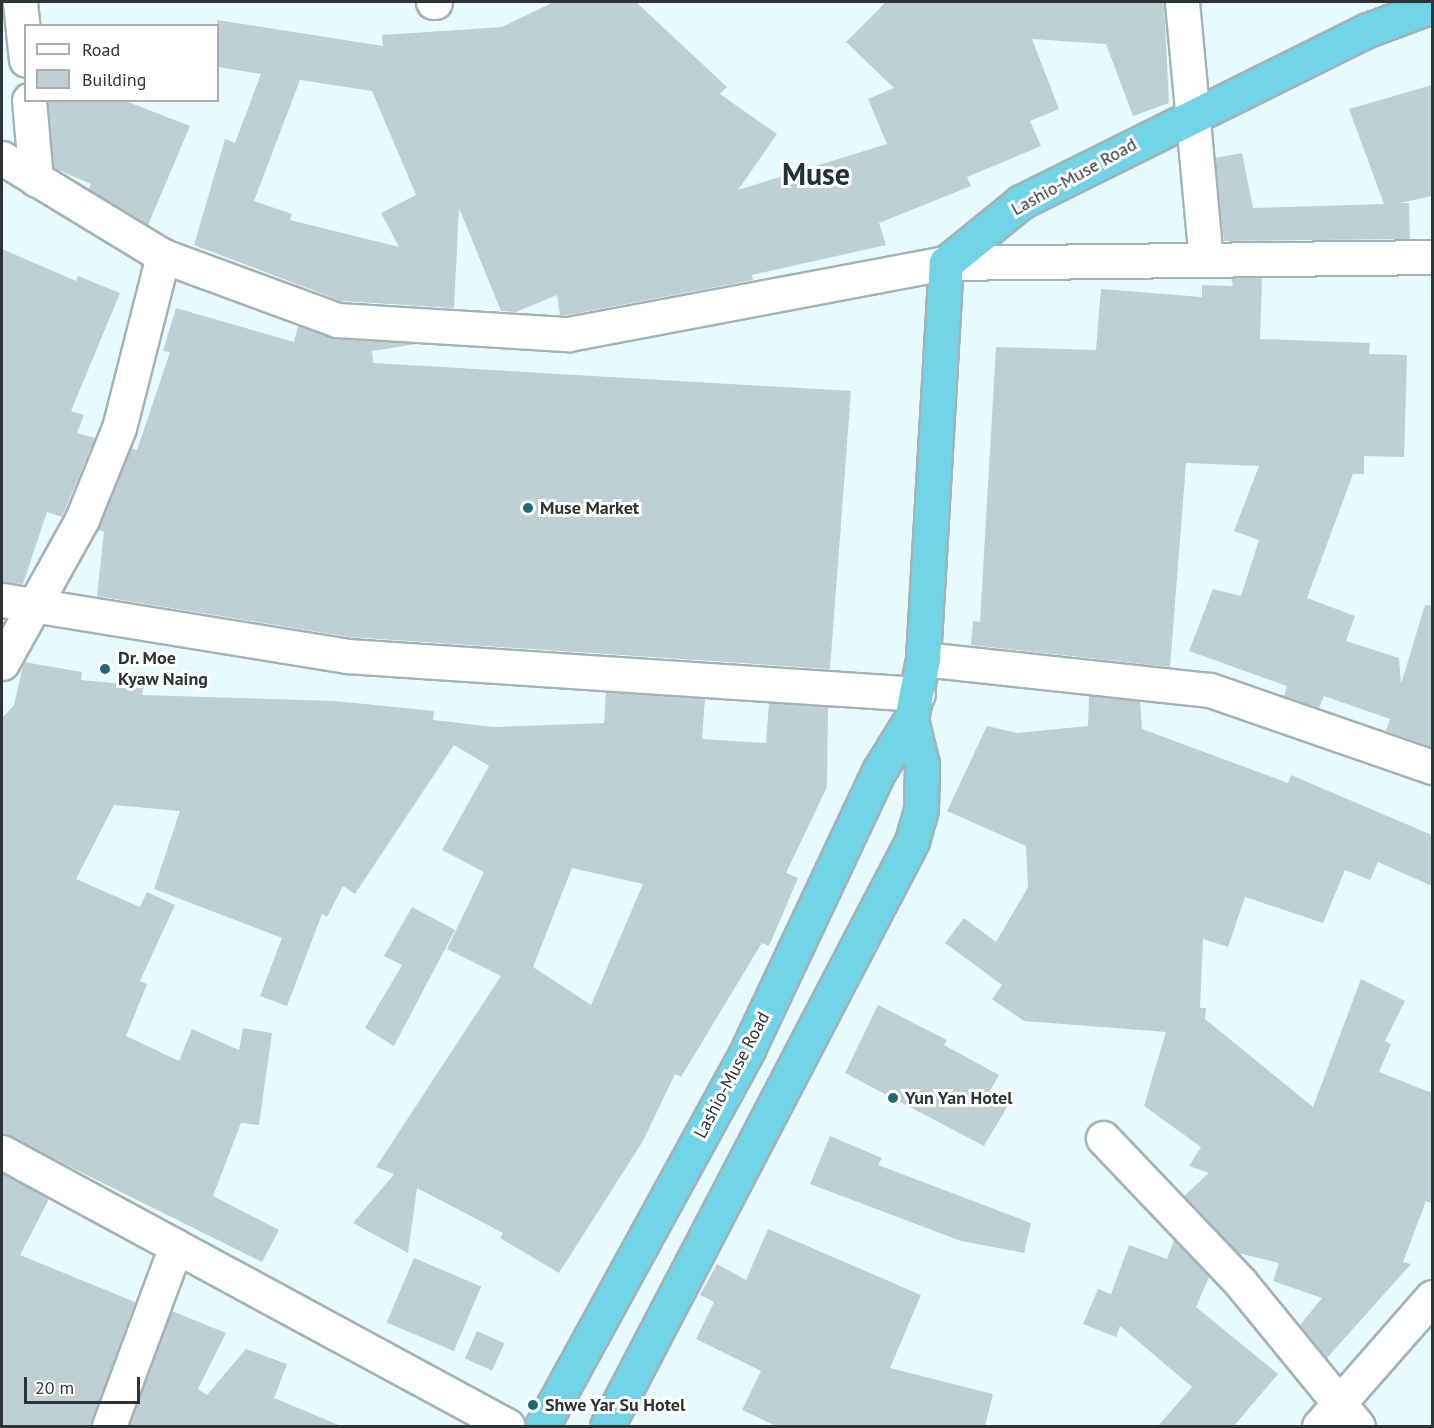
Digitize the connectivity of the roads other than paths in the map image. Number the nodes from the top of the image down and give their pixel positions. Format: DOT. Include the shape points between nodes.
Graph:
graph roads {
  1 [pos="20,2"];
  2 [pos="1182,2"];
  3 [pos="1432,6"];
  4 [pos="24,41"];
  5 [pos="29,102"];
  6 [pos="1193,114"];
  7 [pos="2,158"];
  8 [pos="36,180"];
  9 [pos="163,256"];
  10 [pos="1432,257"];
  11 [pos="1206,259"];
  12 [pos="946,263"];
  13 [pos="2,600"];
  14 [pos="36,607"];
  15 [pos="922,659"];
  16 [pos="2,663"];
  17 [pos="915,707"];
  18 [pos="1432,767"];
  19 [pos="1103,1138"];
  20 [pos="2,1152"];
  21 [pos="176,1246"];
  22 [pos="1432,1297"];
  23 [pos="1339,1418"];
  24 [pos="109,1426"];
  25 [pos="508,1426"];
  26 [pos="542,1426"];
  27 [pos="608,1426"];
  1 -- 4 [label="street"];
  2 -- 6 [label="street"];
  3 -- 6 [label="highway, Lashio-Muse Road" via="1368,30"];
  5 -- 8 [label="street"];
  6 -- 11 [label="street"];
  6 -- 12 [label="highway, Lashio-Muse Road" via="1021,202"];
  7 -- 8 [label="street"];
  8 -- 9 [label="street"];
  9 -- 12 [label="street" via="337,320 569,334"];
  9 -- 14 [label="street" via="119,428 82,519"];
  10 -- 11 [label="street"];
  11 -- 12 [label="street"];
  12 -- 15 [label="highway, Lashio-Muse Road"];
  13 -- 14 [label="street"];
  14 -- 16 [label="street"];
  14 -- 17 [label="street" via="347,656"];
  15 -- 17 [label="highway, Lashio-Muse Road"];
  15 -- 18 [label="street" via="1210,690"];
  17 -- 26 [label="highway, Lashio-Muse Road" via="879,771 747,1049"];
  17 -- 27 [label="highway, Lashio-Muse Road" via="922,764 921,809 912,841"];
  19 -- 23 [label="street" via="1240,1282"];
  20 -- 21 [label="street"];
  21 -- 24 [label="street"];
  21 -- 25 [label="street"];
  22 -- 23 [label="street"];
}
